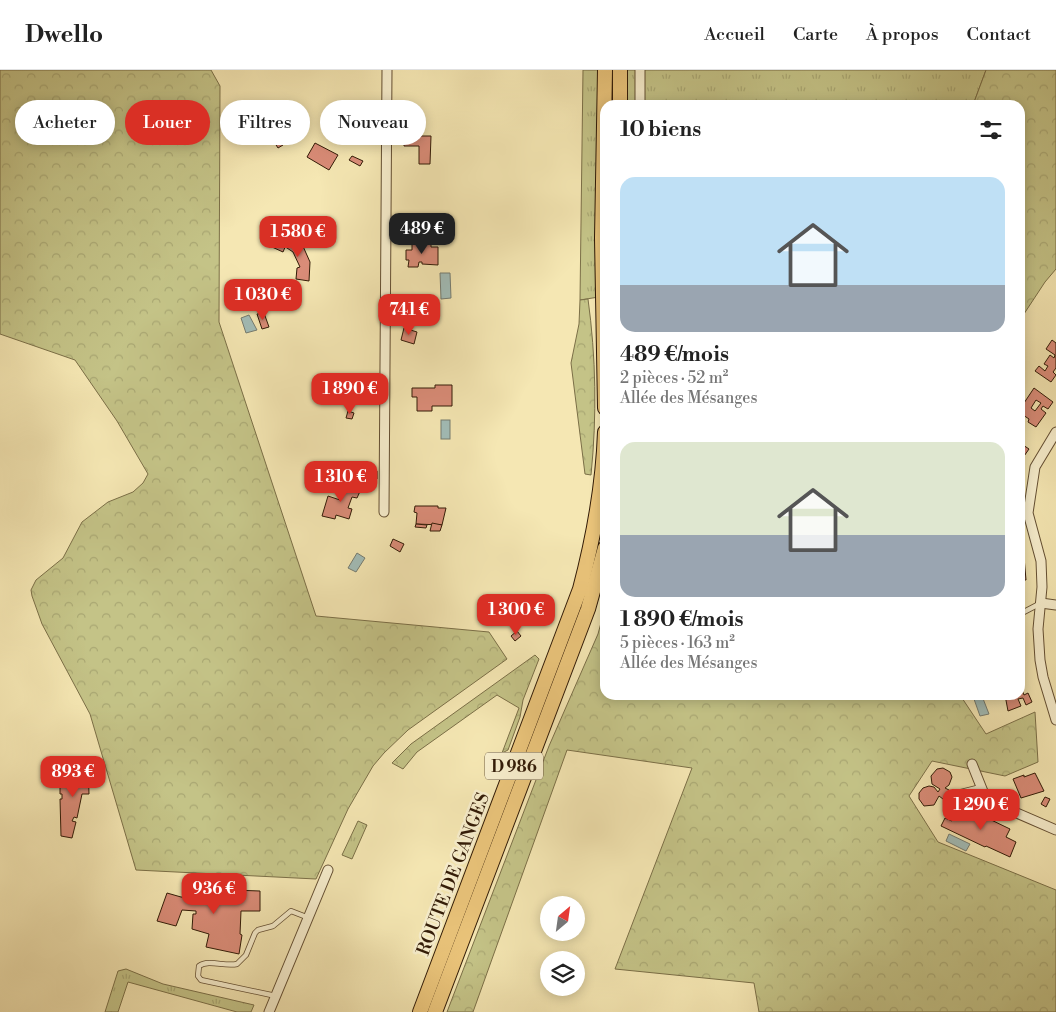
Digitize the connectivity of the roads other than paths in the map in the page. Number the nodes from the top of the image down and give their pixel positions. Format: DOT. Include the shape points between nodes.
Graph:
graph roads {
  1 [pos="387,70"];
  2 [pos="605,70"];
  3 [pos="620,70"];
  4 [pos="640,70"];
  5 [pos="604,100"];
  6 [pos="620,100"];
  7 [pos="640,100"];
  8 [pos="1056,432"];
  9 [pos="600,496"];
  10 [pos="384,512"];
  11 [pos="600,566"];
  12 [pos="1041,603"];
  13 [pos="1056,605"];
  14 [pos="1025,611"];
  15 [pos="1056,720"];
  16 [pos="972,764"];
  17 [pos="981,787"];
  18 [pos="953,794"];
  19 [pos="1056,830"];
  20 [pos="328,870"];
  21 [pos="309,918"];
  22 [pos="276,996"];
  23 [pos="269,1012"];
  24 [pos="420,1012"];
  25 [pos="435,1012"];
  1 -- 10 [label="street"];
  2 -- 5 [label="main road"];
  3 -- 6 [label="main road"];
  4 -- 7 [label="street"];
  8 -- 12 [label="street" via="1035,467 1028,513 1041,561"];
  9 -- 24 [label="main road, ROUTE DE GANGES / D 986" via="580,589"];
  11 -- 25 [label="main road, ROUTE DE GANGES / D 986" via="588,608"];
  12 -- 13 [label="street"];
  12 -- 14 [label="lane"];
  12 -- 15 [label="street" via="1039,653"];
  16 -- 17 [label="street"];
  17 -- 18 [label="lane"];
  17 -- 19 [label="street" via="989,801"];
  20 -- 21 [label="street"];
  21 -- 22 [label="street"];
  21 -- 22 [label="lane" via="291,912 273,926 258,930 246,955 237,964 206,963 199,966 201,980"];
  22 -- 23 [label="street"];
}
